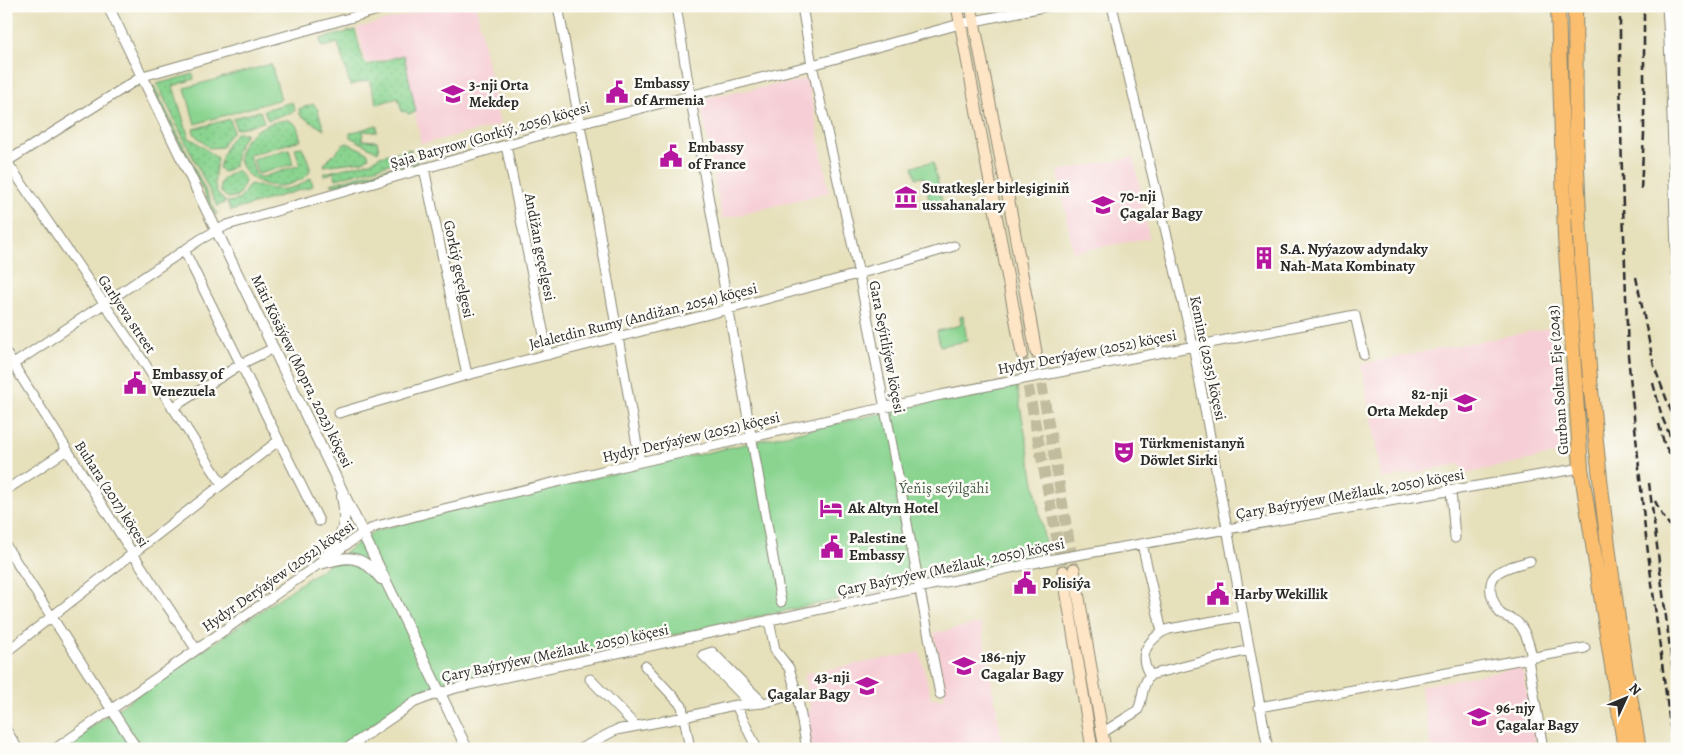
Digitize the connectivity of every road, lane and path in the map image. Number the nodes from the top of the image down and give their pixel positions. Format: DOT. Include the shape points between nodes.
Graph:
graph roads {
  1 [pos="108,6"];
  2 [pos="392,6"];
  3 [pos="558,6"];
  4 [pos="676,6"];
  5 [pos="802,6"];
  6 [pos="958,6"];
  7 [pos="971,6"];
  8 [pos="1048,6"];
  9 [pos="1112,6"];
  10 [pos="1558,6"];
  11 [pos="1575,6"];
  12 [pos="1667,6"];
  13 [pos="973,21"];
  14 [pos="960,24"];
  15 [pos="812,65"];
  16 [pos="143,76"];
  17 [pos="690,95"];
  18 [pos="579,124"];
  19 [pos="506,145"];
  20 [pos="7,162"];
  21 [pos="424,168"];
  22 [pos="216,229"];
  23 [pos="954,246"];
  24 [pos="184,250"];
  25 [pos="859,274"];
  26 [pos="1677,274"];
  27 [pos="103,304"];
  28 [pos="729,309"];
  29 [pos="618,336"];
  30 [pos="1192,345"];
  31 [pos="274,348"];
  32 [pos="1036,352"];
  33 [pos="6,353"];
  34 [pos="1022,354"];
  35 [pos="548,355"];
  36 [pos="1364,355"];
  37 [pos="241,364"];
  38 [pos="10,367"];
  39 [pos="467,375"];
  40 [pos="885,407"];
  41 [pos="172,408"];
  42 [pos="339,413"];
  43 [pos="751,438"];
  44 [pos="278,441"];
  45 [pos="67,450"];
  46 [pos="640,462"];
  47 [pos="1581,468"];
  48 [pos="338,478"];
  49 [pos="222,484"];
  50 [pos="6,490"];
  51 [pos="1451,491"];
  52 [pos="319,522"];
  53 [pos="1226,530"];
  54 [pos="363,533"];
  55 [pos="1455,538"];
  56 [pos="1142,544"];
  57 [pos="6,546"];
  58 [pos="133,554"];
  59 [pos="1530,561"];
  60 [pos="319,564"];
  61 [pos="919,587"];
  62 [pos="394,597"];
  63 [pos="781,602"];
  64 [pos="1242,616"];
  65 [pos="53,618"];
  66 [pos="769,620"];
  67 [pos="1162,632"];
  68 [pos="1585,648"];
  69 [pos="196,649"];
  70 [pos="1248,650"];
  71 [pos="6,652"];
  72 [pos="1530,659"];
  73 [pos="645,666"];
  74 [pos="1150,675"];
  75 [pos="590,679"];
  76 [pos="439,693"];
  77 [pos="797,694"];
  78 [pos="940,694"];
  79 [pos="763,703"];
  80 [pos="750,704"];
  81 [pos="736,705"];
  82 [pos="1259,707"];
  83 [pos="111,710"];
  84 [pos="685,717"];
  85 [pos="636,726"];
  86 [pos="6,730"];
  87 [pos="1102,733"];
  88 [pos="18,749"];
  89 [pos="55,749"];
  90 [pos="137,749"];
  91 [pos="346,749"];
  92 [pos="468,749"];
  93 [pos="580,749"];
  94 [pos="690,749"];
  95 [pos="757,749"];
  96 [pos="807,749"];
  97 [pos="1092,749"];
  98 [pos="1105,749"];
  99 [pos="1268,749"];
  100 [pos="1543,749"];
  101 [pos="1624,749"];
  102 [pos="1639,749"];
  1 -- 16 [label="street, Mäti Kösäýew (Mopra, 2023) köçesi"];
  2 -- 16 [label="street"];
  3 -- 18 [label="street"];
  4 -- 17 [label="street"];
  5 -- 15 [label="street, Gara Seýitliýew köçesi"];
  6 -- 14 [label="main road"];
  7 -- 13 [label="main road"];
  8 -- 13 [label="street, Şaja Batyrow (Gorkiý, 2056) köçesi"];
  9 -- 30 [label="street, Kemine (2035) köçesi"];
  10 -- 47 [label="highway, Gurban Soltan Eje (2043)" via="1565,238"];
  11 -- 102 [label="highway" via="1580,235 1596,446 1622,651"];
  12 -- 26 [label="street"];
  13 -- 14 [label="street, Şaja Batyrow (Gorkiý, 2056) köçesi"];
  13 -- 32 [label="main road"];
  14 -- 15 [label="street, Şaja Batyrow (Gorkiý, 2056) köçesi"];
  14 -- 34 [label="main road"];
  15 -- 17 [label="street, Şaja Batyrow (Gorkiý, 2056) köçesi"];
  15 -- 25 [label="street, Gara Seýitliýew köçesi"];
  16 -- 20 [label="street"];
  16 -- 22 [label="street, Mäti Kösäýew (Mopra, 2023) köçesi"];
  17 -- 18 [label="street, Şaja Batyrow (Gorkiý, 2056) köçesi"];
  17 -- 28 [label="street"];
  18 -- 19 [label="street, Şaja Batyrow (Gorkiý, 2056) köçesi"];
  18 -- 29 [label="street"];
  19 -- 21 [label="street, Şaja Batyrow (Gorkiý, 2056) köçesi"];
  19 -- 35 [label="street, Andižan geçelgesi"];
  20 -- 27 [label="street, Garlyeva street"];
  21 -- 22 [label="street, Şaja Batyrow (Gorkiý, 2056) köçesi"];
  21 -- 39 [label="street, Gorkiý geçelgesi"];
  22 -- 24 [label="street, Şaja Batyrow (Gorkiý, 2056) köçesi"];
  22 -- 31 [label="street, Mäti Kösäýew (Mopra, 2023) köçesi"];
  23 -- 25 [label="street, Jelaletdin Rumy (Andižan, 2054) köçesi"];
  24 -- 27 [label="street, Şaja Batyrow (Gorkiý, 2056) köçesi"];
  24 -- 37 [label="street"];
  25 -- 28 [label="street, Jelaletdin Rumy (Andižan, 2054) köçesi"];
  25 -- 40 [label="street, Gara Seýitliýew köçesi"];
  27 -- 38 [label="street, Şaja Batyrow (Gorkiý, 2056) köçesi"];
  27 -- 41 [label="street, Garlyeva street"];
  28 -- 29 [label="street, Jelaletdin Rumy (Andižan, 2054) köçesi"];
  28 -- 43 [label="street"];
  29 -- 35 [label="street, Jelaletdin Rumy (Andižan, 2054) köçesi"];
  29 -- 46 [label="street"];
  30 -- 36 [label="street, Hydyr Derýaýew (2052) köçesi" via="1356,315"];
  30 -- 40 [label="street, Hydyr Derýaýew (2052) köçesi"];
  30 -- 53 [label="street, Kemine (2035) köçesi"];
  31 -- 37 [label="street"];
  31 -- 48 [label="street, Mäti Kösäýew (Mopra, 2023) köçesi"];
  33 -- 38 [label="street, Buhara (2017) köçesi"];
  35 -- 39 [label="street, Jelaletdin Rumy (Andižan, 2054) köçesi"];
  37 -- 41 [label="street"];
  37 -- 44 [label="street"];
  38 -- 45 [label="street, Buhara (2017) köçesi"];
  39 -- 42 [label="street, Jelaletdin Rumy (Andižan, 2054) köçesi"];
  40 -- 43 [label="street, Hydyr Derýaýew (2052) köçesi"];
  40 -- 61 [label="street, Gara Seýitliýew köçesi"];
  41 -- 49 [label="street, Garlyeva street"];
  43 -- 46 [label="street, Hydyr Derýaýew (2052) köçesi"];
  43 -- 63 [label="street"];
  44 -- 49 [label="street"];
  44 -- 52 [label="street"];
  45 -- 50 [label="street"];
  45 -- 58 [label="street, Buhara (2017) köçesi"];
  46 -- 54 [label="street, Hydyr Derýaýew (2052) köçesi" via="431,512 377,526"];
  47 -- 51 [label="street, Çary Baýryýew (Mežlauk, 2050) köçesi"];
  47 -- 101 [label="highway, Gurban Soltan Eje (2043)"];
  48 -- 54 [label="street, Mäti Kösäýew (Mopra, 2023) köçesi"];
  48 -- 60 [label="street" via="345,522 339,541"];
  49 -- 58 [label="street"];
  51 -- 53 [label="street, Çary Baýryýew (Mežlauk, 2050) köçesi"];
  51 -- 55 [label="street"];
  53 -- 56 [label="street, Çary Baýryýew (Mežlauk, 2050) köçesi"];
  53 -- 64 [label="street, Kemine (2035) köçesi"];
  54 -- 60 [label="street, Hydyr Derýaýew (2052) köçesi"];
  54 -- 62 [label="street, Mäti Kösäýew (Mopra, 2023) köçesi"];
  56 -- 61 [label="street, Çary Baýryýew (Mežlauk, 2050) köçesi"];
  56 -- 67 [label="street"];
  57 -- 65 [label="street"];
  58 -- 65 [label="street"];
  58 -- 69 [label="street, Buhara (2017) köçesi"];
  59 -- 72 [label="street" via="1503,569 1490,584 1498,610 1517,622 1524,632 1530,646"];
  60 -- 62 [label="street" via="343,558 365,562"];
  60 -- 69 [label="street, Hydyr Derýaýew (2052) köçesi"];
  61 -- 66 [label="street, Çary Baýryýew (Mežlauk, 2050) köçesi"];
  61 -- 78 [label="street, Gara Seýitliýew köçesi"];
  62 -- 76 [label="street, Mäti Kösäýew (Mopra, 2023) köçesi"];
  64 -- 67 [label="street"];
  64 -- 70 [label="street, Kemine (2035) köçesi"];
  65 -- 71 [label="street"];
  65 -- 83 [label="street"];
  66 -- 76 [label="street, Çary Baýryýew (Mežlauk, 2050) köçesi"];
  66 -- 77 [label="street" via="775,650 789,668"];
  67 -- 74 [label="street" via="1149,642 1145,652 1144,663"];
  68 -- 72 [label="street"];
  69 -- 83 [label="street, Hydyr Derýaýew (2052) köçesi"];
  70 -- 74 [label="street"];
  70 -- 82 [label="street, Kemine (2035) köçesi"];
  72 -- 82 [label="street"];
  72 -- 100 [label="street"];
  73 -- 84 [label="street" via="682,706"];
  74 -- 87 [label="street" via="1144,685 1140,708"];
  75 -- 85 [label="street"];
  76 -- 91 [label="street, Çary Baýryýew (Mežlauk, 2050) köçesi" via="414,702"];
  76 -- 92 [label="street, Mäti Kösäýew (Mopra, 2023) köçesi"];
  77 -- 79 [label="street"];
  77 -- 96 [label="street"];
  79 -- 80 [label="street"];
  79 -- 80 [label="street" via="712,652 703,655"];
  80 -- 81 [label="street"];
  81 -- 84 [label="street"];
  81 -- 95 [label="street"];
  82 -- 99 [label="street, Kemine (2035) köçesi"];
  83 -- 89 [label="street, Hydyr Derýaýew (2052) köçesi"];
  83 -- 90 [label="street"];
  84 -- 85 [label="street"];
  84 -- 94 [label="street"];
  85 -- 93 [label="street" via="616,730"];
  86 -- 88 [label="street"];
  87 -- 97 [label="main road" via="1069,570"];
  87 -- 98 [label="main road"];
}
